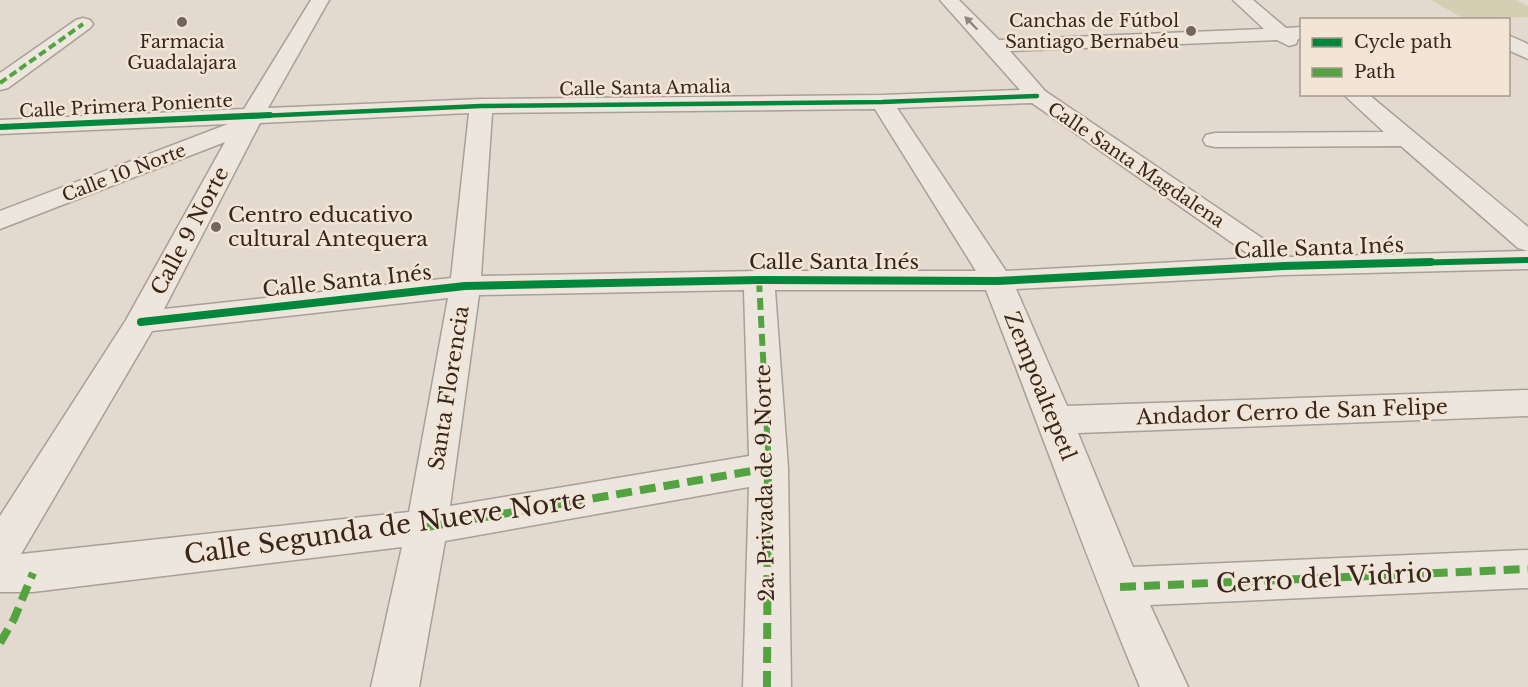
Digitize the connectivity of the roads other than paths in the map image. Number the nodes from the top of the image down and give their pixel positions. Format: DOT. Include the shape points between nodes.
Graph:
graph roads {
  1 [pos="320,0"];
  2 [pos="949,0"];
  3 [pos="1242,0"];
  4 [pos="83,24"];
  5 [pos="1512,29"];
  6 [pos="1292,33"];
  7 [pos="994,46"];
  8 [pos="1300,47"];
  9 [pos="1528,53"];
  10 [pos="0,83"];
  11 [pos="1037,96"];
  12 [pos="1356,96"];
  13 [pos="882,102"];
  14 [pos="481,106"];
  15 [pos="251,120"];
  16 [pos="0,127"];
  17 [pos="1406,139"];
  18 [pos="1215,140"];
  19 [pos="0,220"];
  20 [pos="1528,242"];
  21 [pos="1528,260"];
  22 [pos="1284,266"];
  23 [pos="759,280"];
  24 [pos="997,281"];
  25 [pos="465,286"];
  26 [pos="141,322"];
  27 [pos="1528,403"];
  28 [pos="1055,420"];
  29 [pos="769,468"];
  30 [pos="427,527"];
  31 [pos="0,552"];
  32 [pos="1528,569"];
  33 [pos="0,573"];
  34 [pos="1120,587"];
  35 [pos="395,687"];
  36 [pos="767,687"];
  37 [pos="1164,687"];
  1 -- 15 [label="street, Calle 9 Norte"];
  7 -- 2 [label="street, Calle Santa Magdalena, one-way"];
  3 -- 6 [label="street"];
  4 -- 10 [label="street"];
  5 -- 9 [label="street"];
  6 -- 7 [label="street"];
  6 -- 8 [label="street"];
  7 -- 11 [label="street, Calle Santa Magdalena"];
  11 -- 13 [label="street, Calle Santa Amalia"];
  11 -- 22 [label="street, Calle Santa Magdalena"];
  12 -- 17 [label="street"];
  13 -- 14 [label="street, Calle Santa Amalia"];
  13 -- 24 [label="street, Zempoaltepetl"];
  14 -- 15 [label="street, Calle Santa Amalia"];
  14 -- 25 [label="street, Santa Florencia"];
  15 -- 16 [label="street, Calle Primera Poniente"];
  15 -- 19 [label="street, Calle 10 Norte"];
  15 -- 26 [label="street, Calle 9 Norte"];
  17 -- 18 [label="street"];
  17 -- 20 [label="street"];
  21 -- 22 [label="street, Calle Santa Inés"];
  22 -- 24 [label="street, Calle Santa Inés"];
  23 -- 24 [label="street, Calle Santa Inés"];
  23 -- 25 [label="street, Calle Santa Inés"];
  23 -- 29 [label="street, 2a. Privada de 9 Norte"];
  24 -- 28 [label="street, Zempoaltepetl"];
  25 -- 26 [label="street, Calle Santa Inés"];
  25 -- 30 [label="street, Santa Florencia"];
  26 -- 31 [label="street, Calle 9 Norte"];
  27 -- 28 [label="street, Andador Cerro de San Felipe"];
  28 -- 34 [label="street, Zempoaltepetl"];
  29 -- 30 [label="street, Calle Segunda de Nueve Norte"];
  29 -- 36 [label="street, 2a. Privada de 9 Norte"];
  30 -- 33 [label="street, Calle Segunda de Nueve Norte" via="67,569"];
  30 -- 35 [label="street, Santa Florencia"];
  32 -- 34 [label="street, Cerro del Vidrio"];
  34 -- 37 [label="street, Zempoaltepetl"];
}
